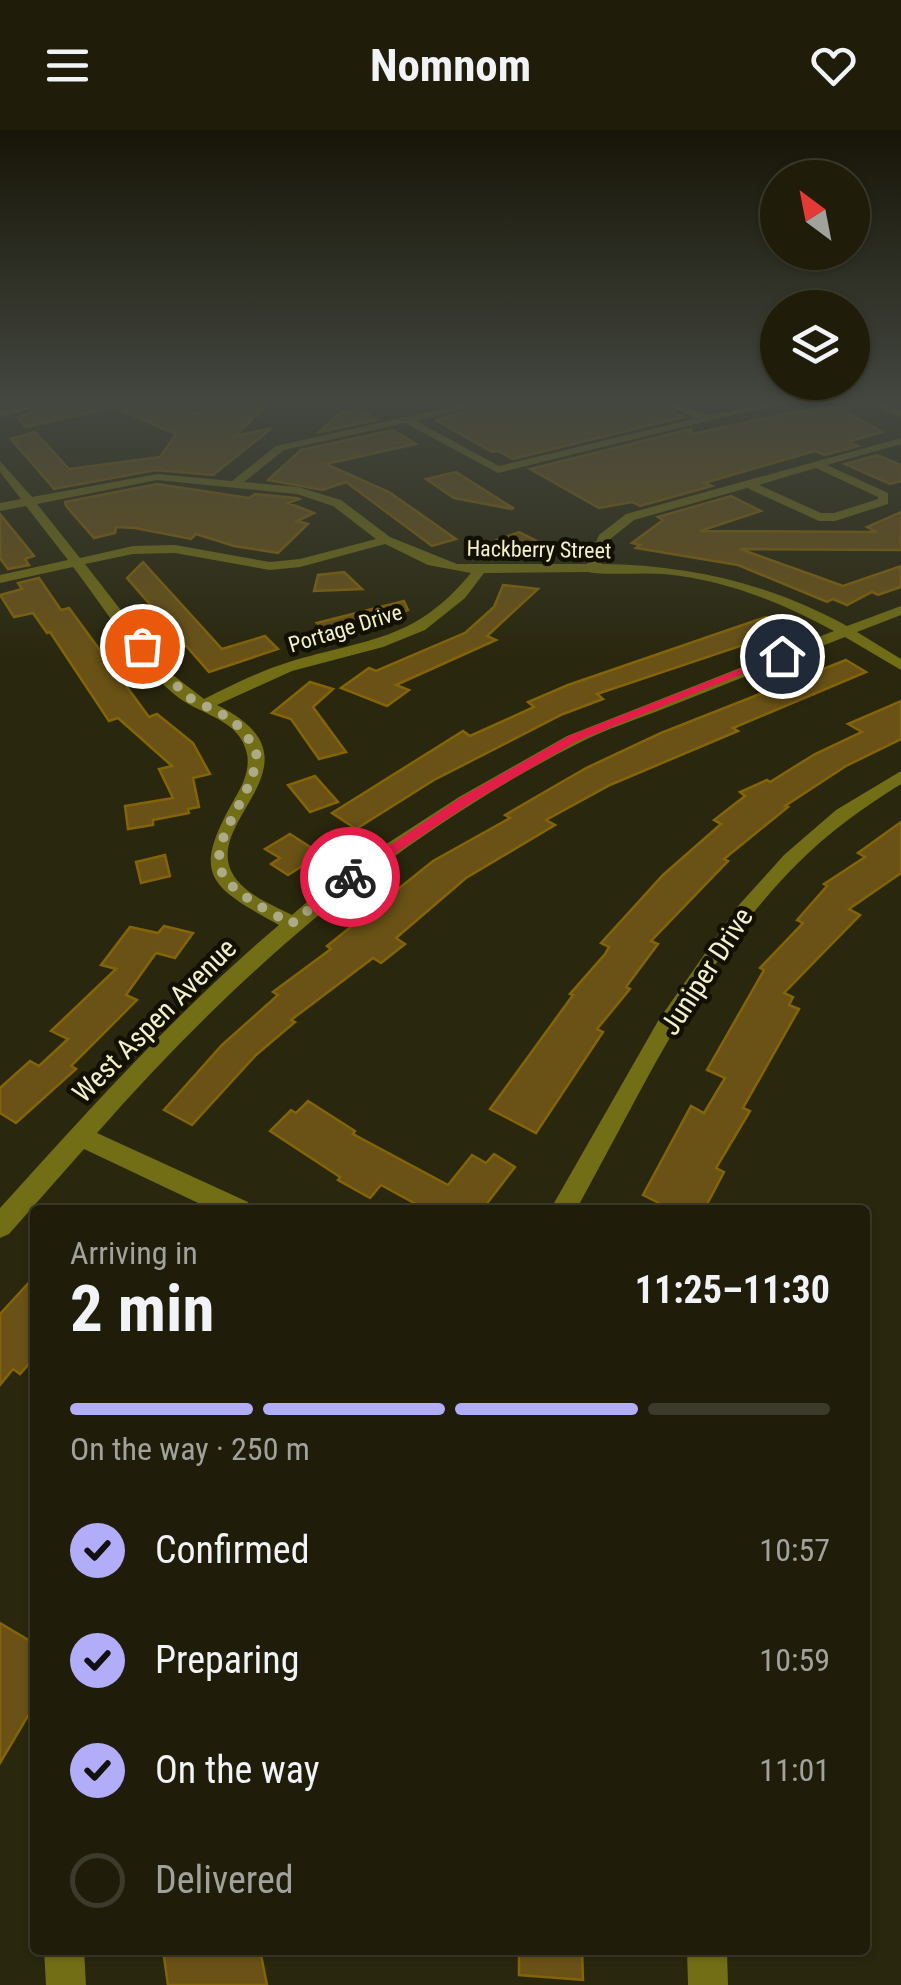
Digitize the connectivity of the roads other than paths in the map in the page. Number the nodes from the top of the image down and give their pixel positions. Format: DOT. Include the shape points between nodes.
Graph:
graph roads {
  1 [pos="18,488"];
  2 [pos="96,488"];
  3 [pos="266,488"];
  4 [pos="735,488"];
  5 [pos="756,488"];
  6 [pos="870,488"];
  7 [pos="29,501"];
  8 [pos="0,507"];
  9 [pos="386,540"];
  10 [pos="74,561"];
  11 [pos="480,570"];
  12 [pos="592,570"];
  13 [pos="0,579"];
  14 [pos="901,610"];
  15 [pos="846,631"];
  16 [pos="901,665"];
  17 [pos="206,705"];
  18 [pos="901,776"];
  19 [pos="291,924"];
  20 [pos="79,1136"];
  21 [pos="228,1205"];
  22 [pos="566,1205"];
  23 [pos="0,1226"];
  24 [pos="64,1955"];
  25 [pos="707,1955"];
  26 [pos="66,1985"];
  27 [pos="708,1985"];
  1 -- 7 [label="street"];
  2 -- 7 [label="street, Hackberry Street"];
  3 -- 9 [label="street, Hackberry Street" via="322,496"];
  4 -- 12 [label="street" via="630,517 603,538"];
  5 -- 6 [label="street" via="819,517 884,501 884,494"];
  7 -- 8 [label="street, Hackberry Street"];
  7 -- 10 [label="street"];
  9 -- 10 [label="street" via="284,566 162,549"];
  9 -- 11 [label="street, Hackberry Street" via="433,562"];
  10 -- 13 [label="street"];
  10 -- 17 [label="street" via="164,675"];
  11 -- 12 [label="street, Hackberry Street"];
  11 -- 17 [label="street, Portage Drive" via="440,616 415,632 298,664"];
  12 -- 15 [label="street, Hackberry Street" via="723,580"];
  14 -- 15 [label="street, West Aspen Avenue"];
  15 -- 16 [label="street, Hackberry Street"];
  15 -- 19 [label="street, West Aspen Avenue" via="573,739 465,801"];
  17 -- 19 [label="street" via="243,728 257,760 253,782 221,840 218,865 232,886"];
  18 -- 22 [label="street, Juniper Drive" via="822,829 751,900 708,961"];
  19 -- 20 [label="street, West Aspen Avenue"];
  20 -- 21 [label="street"];
  20 -- 23 [label="street, West Aspen Avenue"];
  24 -- 26 [label="street"];
  25 -- 27 [label="street"];
}
